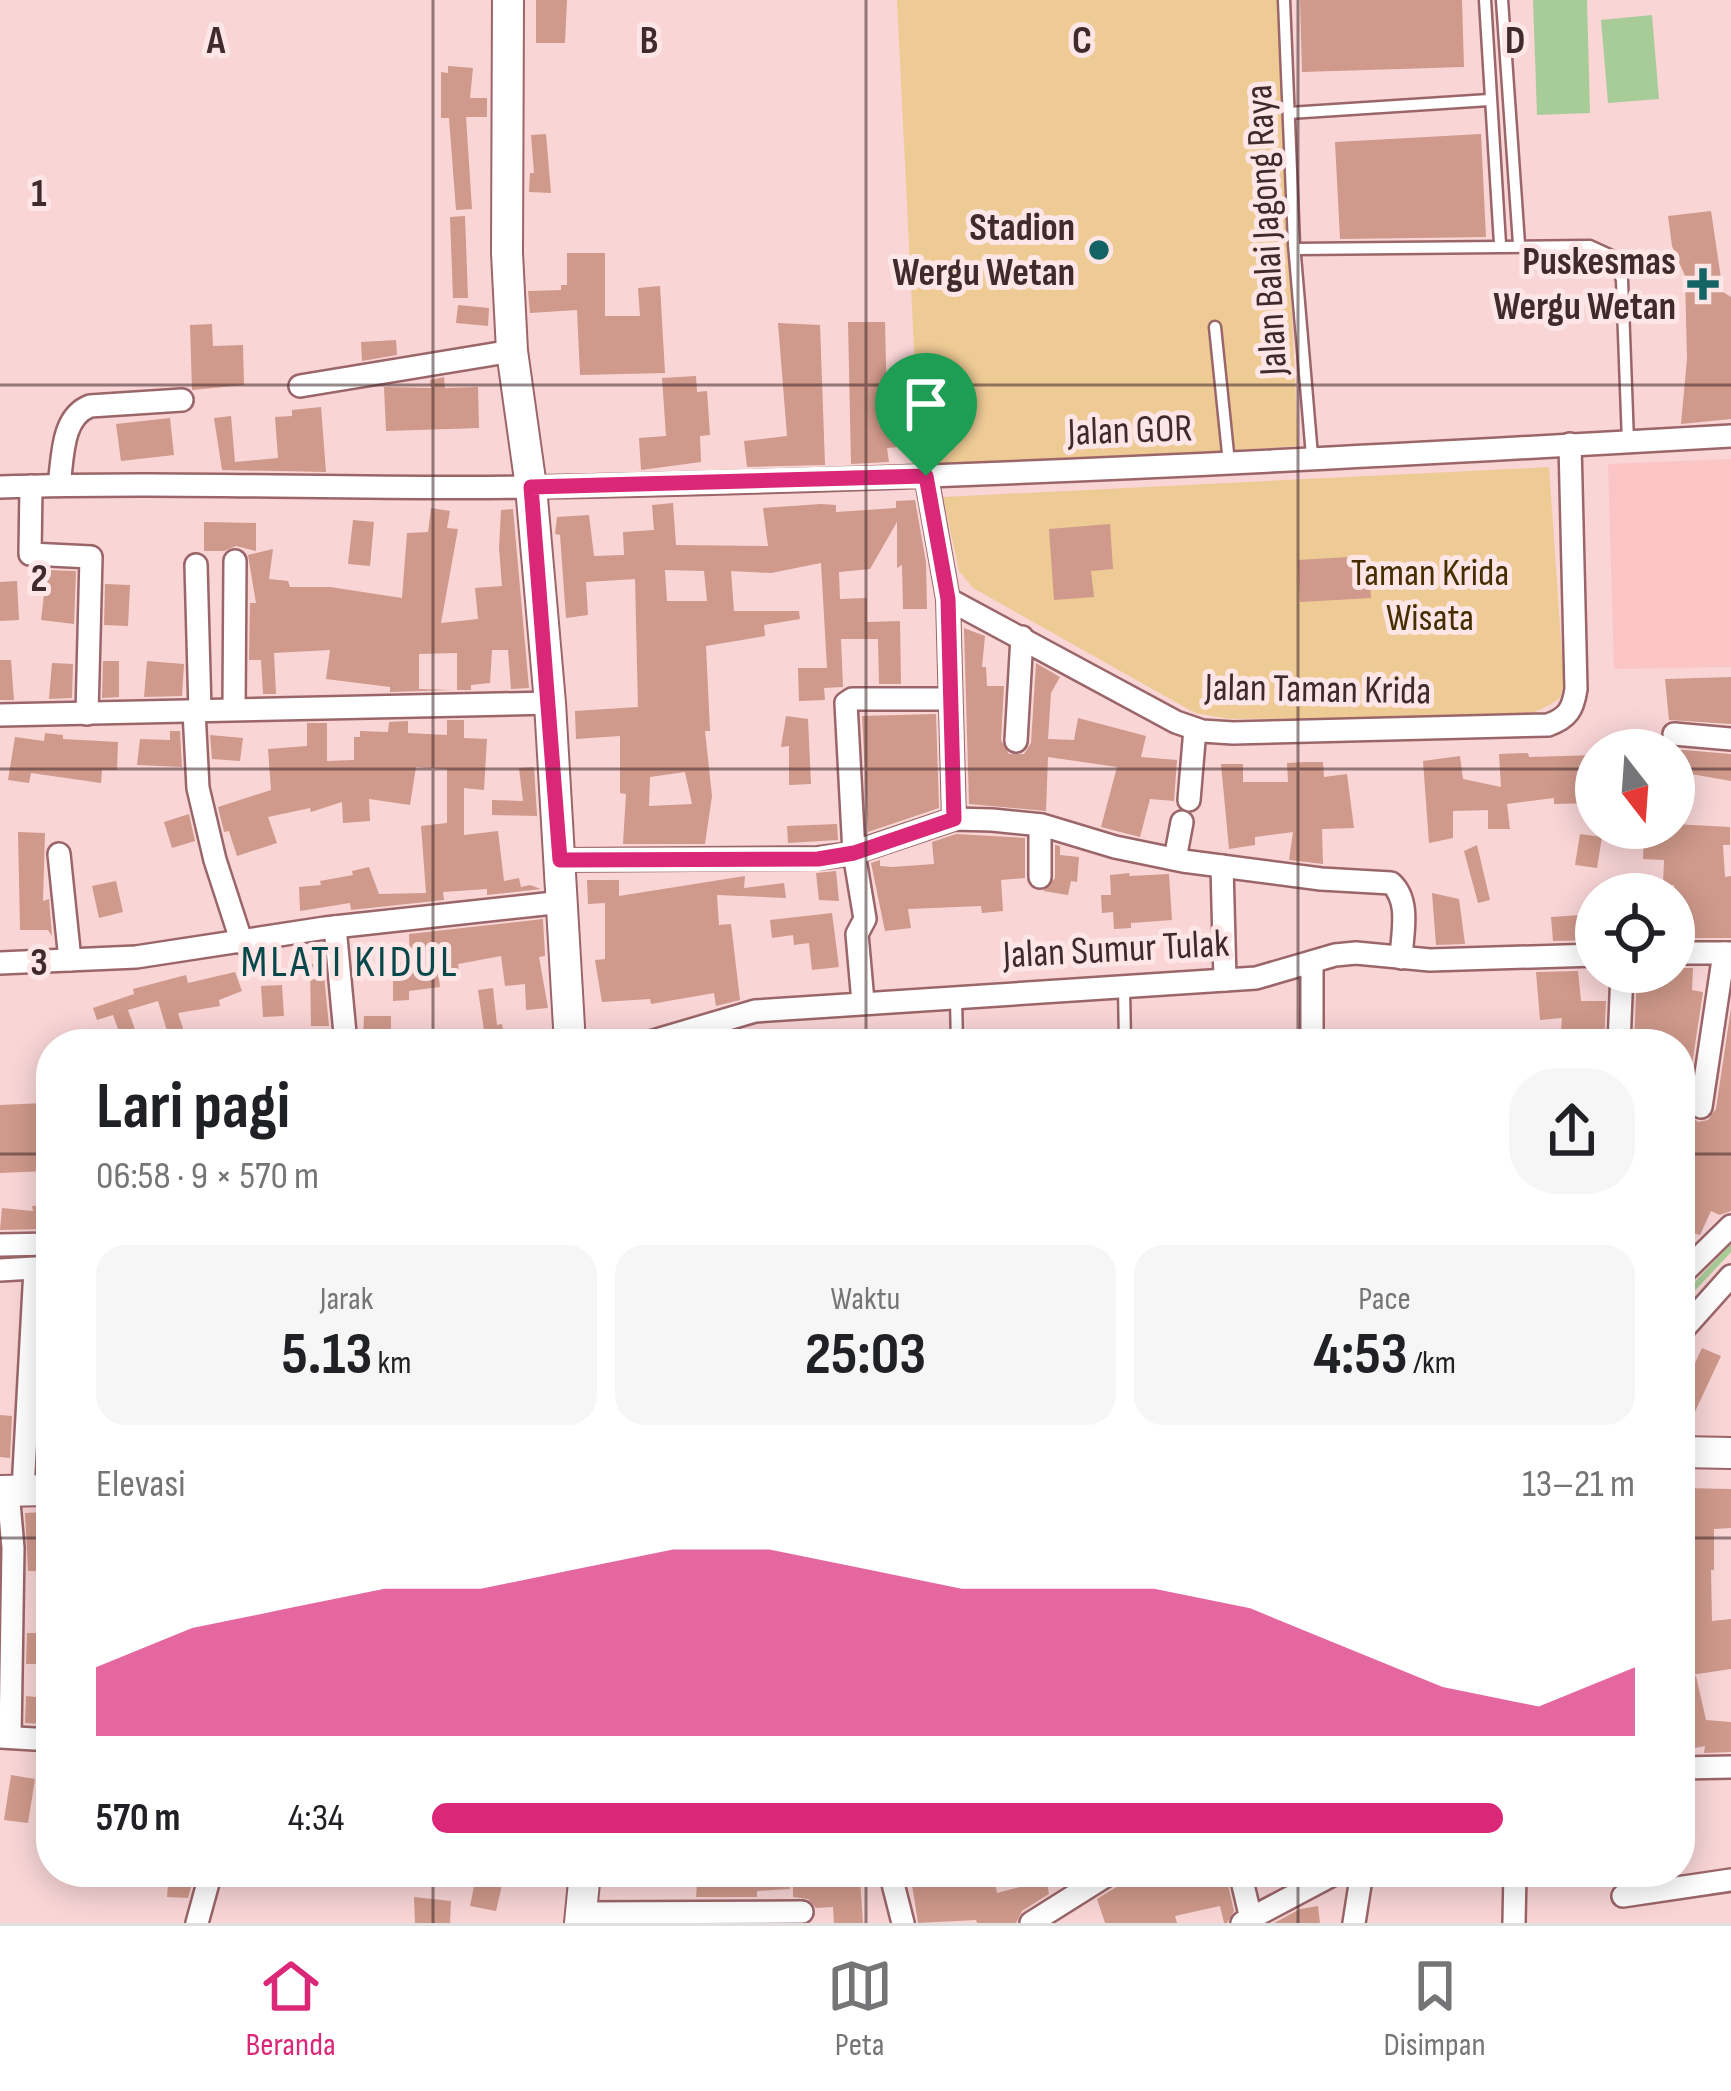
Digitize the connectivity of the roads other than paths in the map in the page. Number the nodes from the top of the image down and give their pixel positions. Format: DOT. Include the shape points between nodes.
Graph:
graph roads {
  1 [pos="508,0"];
  2 [pos="1284,0"];
  3 [pos="1485,0"];
  4 [pos="1502,0"];
  5 [pos="1490,100"];
  6 [pos="1289,113"];
  7 [pos="1500,244"];
  8 [pos="1519,244"];
  9 [pos="1295,250"];
  10 [pos="1215,327"];
  11 [pos="512,350"];
  12 [pos="300,386"];
  13 [pos="182,400"];
  14 [pos="1731,436"];
  15 [pos="1628,442"];
  16 [pos="1570,444"];
  17 [pos="1312,456"];
  18 [pos="1229,463"];
  19 [pos="926,476"];
  20 [pos="59,485"];
  21 [pos="31,486"];
  22 [pos="0,487"];
  23 [pos="531,487"];
  24 [pos="235,561"];
  25 [pos="196,566"];
  26 [pos="948,599"];
  27 [pos="1022,637"];
  28 [pos="949,699"];
  29 [pos="550,703"];
  30 [pos="234,709"];
  31 [pos="197,711"];
  32 [pos="87,714"];
  33 [pos="0,715"];
  34 [pos="1196,729"];
  35 [pos="1695,736"];
  36 [pos="1731,739"];
  37 [pos="1016,741"];
  38 [pos="1189,800"];
  39 [pos="954,819"];
  40 [pos="1182,822"];
  41 [pos="1040,825"];
  42 [pos="854,853"];
  43 [pos="59,854"];
  44 [pos="1175,859"];
  45 [pos="560,860"];
  46 [pos="1222,866"];
  47 [pos="1040,877"];
  48 [pos="562,902"];
  49 [pos="335,927"];
  50 [pos="242,943"];
  51 [pos="1695,952"];
  52 [pos="1728,953"];
  53 [pos="1575,955"];
  54 [pos="1401,958"];
  55 [pos="70,960"];
  56 [pos="1312,962"];
  57 [pos="0,963"];
  58 [pos="1225,980"];
  59 [pos="1124,987"];
  60 [pos="1621,993"];
  61 [pos="956,995"];
  62 [pos="863,1002"];
  63 [pos="345,1029"];
  64 [pos="569,1029"];
  65 [pos="691,1029"];
  66 [pos="957,1029"];
  67 [pos="1125,1029"];
  68 [pos="1312,1029"];
  69 [pos="1619,1029"];
  70 [pos="1701,1107"];
  71 [pos="1731,1226"];
  72 [pos="36,1244"];
  73 [pos="0,1245"];
  74 [pos="1695,1261"];
  75 [pos="36,1268"];
  76 [pos="0,1270"];
  77 [pos="1731,1276"];
  78 [pos="1695,1316"];
  79 [pos="36,1339"];
  80 [pos="1695,1452"];
  81 [pos="1731,1453"];
  82 [pos="21,1490"];
  83 [pos="5,1737"];
  84 [pos="36,1739"];
  85 [pos="1731,1767"];
  86 [pos="1695,1768"];
  87 [pos="1731,1880"];
  88 [pos="1695,1885"];
  89 [pos="207,1887"];
  90 [pos="584,1887"];
  91 [pos="894,1887"];
  92 [pos="1088,1887"];
  93 [pos="1242,1887"];
  94 [pos="1310,1887"];
  95 [pos="1360,1887"];
  96 [pos="1515,1887"];
  97 [pos="1684,1887"];
  98 [pos="1623,1896"];
  99 [pos="802,1912"];
  100 [pos="581,1918"];
  101 [pos="1246,1921"];
  102 [pos="197,1923"];
  103 [pos="903,1923"];
  104 [pos="1031,1923"];
  105 [pos="1354,1923"];
  106 [pos="1514,1923"];
  1 -- 11 [label="street"];
  2 -- 6 [label="lane, Jalan Balai Jagong Raya"];
  3 -- 5 [label="lane"];
  4 -- 8 [label="lane"];
  5 -- 6 [label="lane"];
  5 -- 7 [label="lane"];
  6 -- 9 [label="lane, Jalan Balai Jagong Raya"];
  7 -- 8 [label="lane"];
  7 -- 9 [label="lane"];
  8 -- 15 [label="lane" via="1590,246 1614,257 1622,280"];
  9 -- 17 [label="lane, Jalan Balai Jagong Raya"];
  10 -- 18 [label="lane"];
  11 -- 12 [label="street"];
  11 -- 23 [label="street"];
  13 -- 20 [label="street" via="77,411"];
  14 -- 15 [label="street, Jalan GOR"];
  15 -- 16 [label="street, Jalan GOR"];
  16 -- 17 [label="street, Jalan GOR"];
  16 -- 34 [label="street, Jalan Taman Krida" via="1576,688 1564,719"];
  17 -- 18 [label="street, Jalan GOR"];
  18 -- 19 [label="street, Jalan GOR"];
  19 -- 23 [label="street, Jalan GOR"];
  19 -- 26 [label="street"];
  20 -- 21 [label="street, Jalan GOR"];
  20 -- 23 [label="street, Jalan GOR"];
  21 -- 22 [label="street, Jalan GOR"];
  21 -- 32 [label="street" via="30,554 91,557"];
  23 -- 29 [label="street"];
  24 -- 30 [label="street"];
  25 -- 31 [label="street"];
  26 -- 27 [label="street, Jalan Taman Krida"];
  26 -- 28 [label="street"];
  27 -- 34 [label="street, Jalan Taman Krida"];
  27 -- 37 [label="street"];
  28 -- 39 [label="street"];
  28 -- 42 [label="street" via="847,701"];
  29 -- 30 [label="street"];
  29 -- 45 [label="street"];
  30 -- 31 [label="street"];
  31 -- 32 [label="street"];
  31 -- 50 [label="street" via="198,788"];
  32 -- 33 [label="street"];
  34 -- 38 [label="street"];
  35 -- 36 [label="street"];
  39 -- 41 [label="street"];
  39 -- 42 [label="street"];
  40 -- 44 [label="street"];
  41 -- 44 [label="street"];
  41 -- 47 [label="street"];
  42 -- 45 [label="street"];
  42 -- 62 [label="street" via="865,919 857,934"];
  43 -- 55 [label="street"];
  44 -- 46 [label="street"];
  45 -- 48 [label="street"];
  46 -- 54 [label="street" via="1391,884 1404,914"];
  46 -- 58 [label="street"];
  48 -- 49 [label="street"];
  48 -- 64 [label="street"];
  49 -- 50 [label="street"];
  49 -- 63 [label="street"];
  50 -- 55 [label="street"];
  51 -- 52 [label="street"];
  52 -- 70 [label="street"];
  53 -- 54 [label="street, Jalan Sumur Tulak"];
  54 -- 56 [label="street, Jalan Sumur Tulak" via="1356,953"];
  55 -- 57 [label="street"];
  56 -- 58 [label="street, Jalan Sumur Tulak"];
  56 -- 68 [label="street"];
  58 -- 59 [label="street, Jalan Sumur Tulak"];
  59 -- 61 [label="street, Jalan Sumur Tulak"];
  59 -- 67 [label="lane"];
  60 -- 69 [label="street"];
  61 -- 62 [label="street, Jalan Sumur Tulak"];
  61 -- 66 [label="lane"];
  62 -- 65 [label="street, Jalan Sumur Tulak" via="732,1016"];
  71 -- 74 [label="street"];
  72 -- 73 [label="street"];
  75 -- 76 [label="street"];
  77 -- 78 [label="street"];
  79 -- 82 [label="street"];
  80 -- 81 [label="street"];
  82 -- 83 [label="street"];
  83 -- 84 [label="street"];
  85 -- 86 [label="street"];
  87 -- 88 [label="street"];
  89 -- 102 [label="street"];
  90 -- 100 [label="street"];
  91 -- 103 [label="street"];
  92 -- 104 [label="street"];
  93 -- 101 [label="street"];
  94 -- 101 [label="street"];
  95 -- 105 [label="street"];
  96 -- 106 [label="street"];
  97 -- 98 [label="street"];
  99 -- 100 [label="street"];
}
